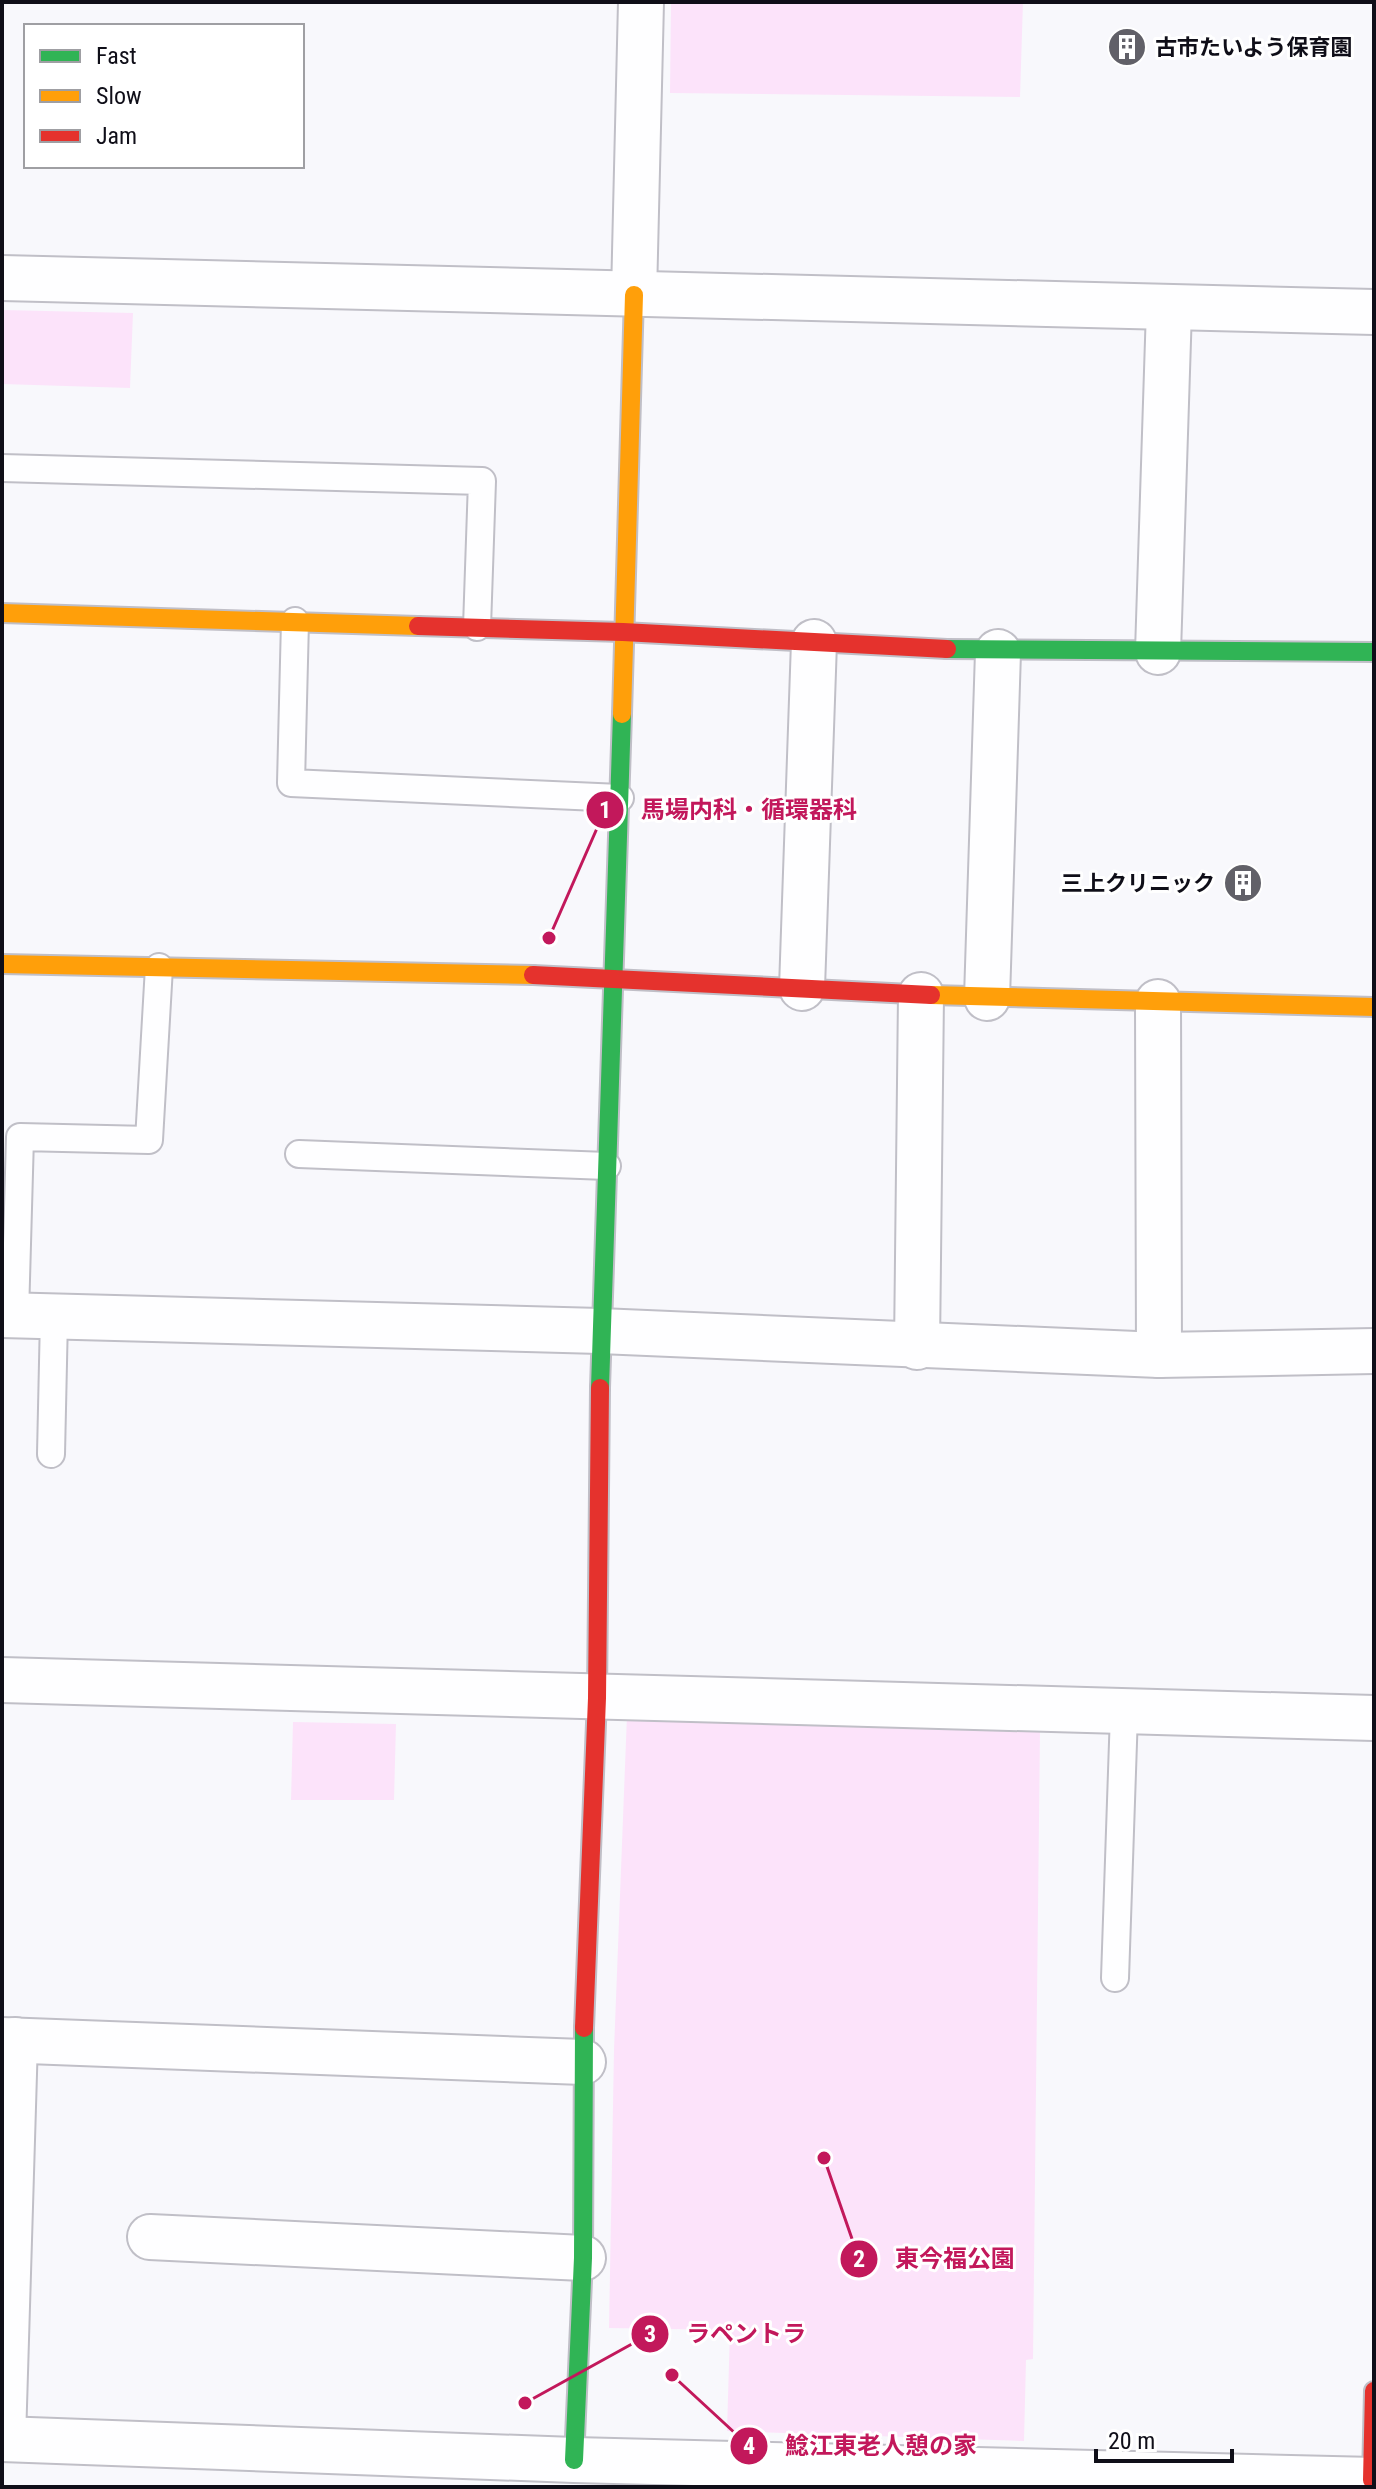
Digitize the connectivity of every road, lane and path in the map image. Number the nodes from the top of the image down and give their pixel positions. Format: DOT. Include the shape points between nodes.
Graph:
graph roads {
  1 [pos="641,2"];
  2 [pos="2,278"];
  3 [pos="634,295"];
  4 [pos="1169,309"];
  5 [pos="1374,312"];
  6 [pos="2,468"];
  7 [pos="2,613"];
  8 [pos="295,621"];
  9 [pos="477,627"];
  10 [pos="623,632"];
  11 [pos="814,642"];
  12 [pos="998,652"];
  13 [pos="1158,652"];
  14 [pos="1374,652"];
  15 [pos="620,798"];
  16 [pos="2,964"];
  17 [pos="159,967"];
  18 [pos="615,977"];
  19 [pos="802,988"];
  20 [pos="921,995"];
  21 [pos="987,998"];
  22 [pos="1158,1002"];
  23 [pos="1374,1007"];
  24 [pos="299,1154"];
  25 [pos="607,1166"];
  26 [pos="24,1316"];
  27 [pos="600,1331"];
  28 [pos="917,1347"];
  29 [pos="1374,1351"];
  30 [pos="1159,1355"];
  31 [pos="51,1454"];
  32 [pos="2,1680"];
  33 [pos="597,1698"];
  34 [pos="1124,1713"];
  35 [pos="1374,1718"];
  36 [pos="1115,1978"];
  37 [pos="9,2040"];
  38 [pos="583,2062"];
  39 [pos="150,2237"];
  40 [pos="583,2258"];
  41 [pos="1374,2391"];
  42 [pos="2,2439"];
  43 [pos="423,2471"];
  44 [pos="573,2474"];
  45 [pos="763,2476"];
  46 [pos="1372,2482"];
  1 -- 3 [label="street"];
  2 -- 3 [label="street"];
  3 -- 4 [label="street"];
  3 -- 10 [label="street"];
  4 -- 5 [label="street"];
  4 -- 13 [label="street"];
  6 -- 9 [label="lane" via="482,481"];
  7 -- 8 [label="street"];
  8 -- 9 [label="street"];
  8 -- 15 [label="lane" via="291,783"];
  9 -- 10 [label="street"];
  10 -- 11 [label="street"];
  10 -- 15 [label="street"];
  11 -- 12 [label="street"];
  11 -- 19 [label="street"];
  12 -- 13 [label="street"];
  12 -- 21 [label="street"];
  13 -- 14 [label="street"];
  15 -- 18 [label="street"];
  16 -- 17 [label="street"];
  17 -- 18 [label="street"];
  17 -- 26 [label="lane" via="149,1140 20,1137"];
  18 -- 19 [label="street"];
  18 -- 25 [label="street"];
  19 -- 20 [label="street"];
  20 -- 21 [label="street"];
  20 -- 28 [label="street"];
  21 -- 22 [label="street"];
  22 -- 23 [label="street"];
  22 -- 30 [label="street"];
  24 -- 25 [label="lane"];
  25 -- 27 [label="street"];
  26 -- 27 [label="street"];
  26 -- 31 [label="lane"];
  27 -- 28 [label="street"];
  27 -- 33 [label="street"];
  28 -- 30 [label="street"];
  29 -- 30 [label="street"];
  32 -- 33 [label="street"];
  33 -- 34 [label="street"];
  33 -- 38 [label="street"];
  34 -- 35 [label="street"];
  34 -- 36 [label="lane"];
  37 -- 38 [label="street"];
  37 -- 42 [label="street"];
  38 -- 40 [label="street"];
  39 -- 40 [label="street"];
  40 -- 44 [label="street"];
  41 -- 46 [label="street"];
  42 -- 43 [label="street"];
  43 -- 44 [label="street"];
  44 -- 45 [label="street"];
  45 -- 46 [label="street"];
}
